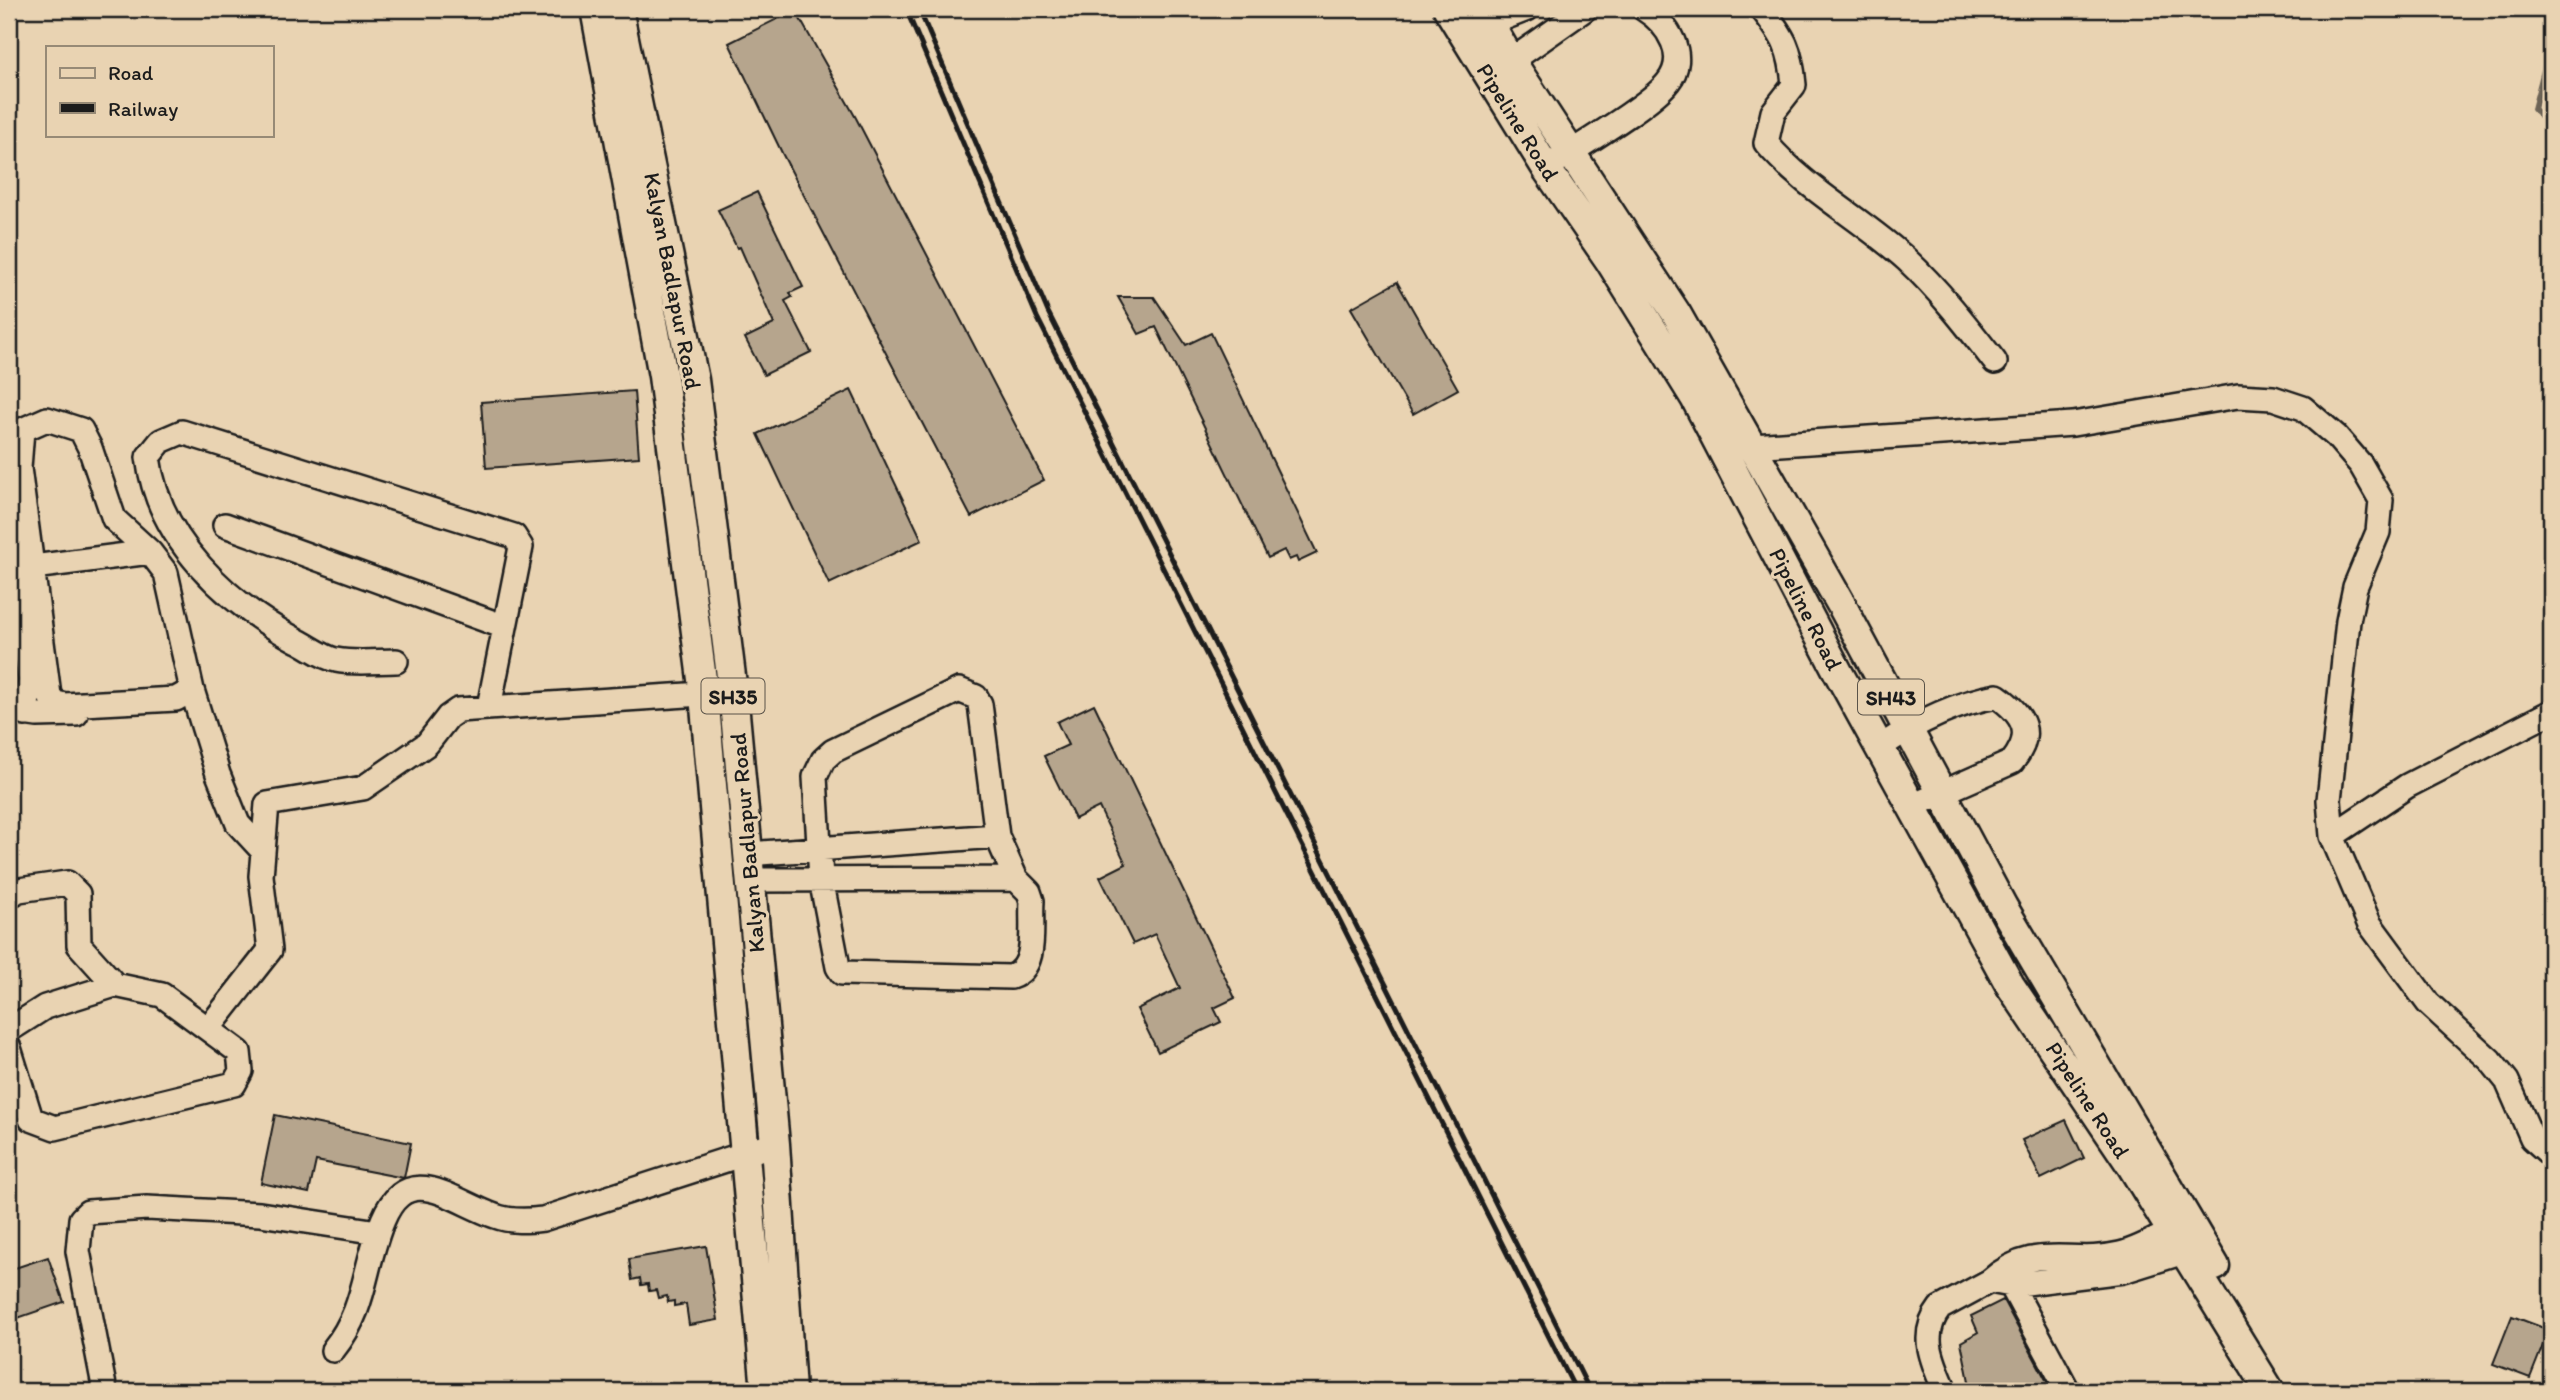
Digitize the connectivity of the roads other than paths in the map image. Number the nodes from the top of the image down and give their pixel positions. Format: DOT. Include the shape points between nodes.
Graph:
graph roads {
  1 [pos="595,9"];
  2 [pos="618,9"];
  3 [pos="1448,9"];
  4 [pos="1527,9"];
  5 [pos="1585,9"];
  6 [pos="1644,9"];
  7 [pos="1762,9"];
  8 [pos="1485,16"];
  9 [pos="1464,36"];
  10 [pos="1511,61"];
  11 [pos="1571,152"];
  12 [pos="1546,168"];
  13 [pos="1994,362"];
  14 [pos="1751,445"];
  15 [pos="1723,449"];
  16 [pos="225,525"];
  17 [pos="9,539"];
  18 [pos="150,552"];
  19 [pos="33,567"];
  20 [pos="505,627"];
  21 [pos="396,661"];
  22 [pos="733,692"];
  23 [pos="704,695"];
  24 [pos="195,699"];
  25 [pos="18,703"];
  26 [pos="489,707"];
  27 [pos="2551,712"];
  28 [pos="1908,728"];
  29 [pos="1880,747"];
  30 [pos="1942,793"];
  31 [pos="1912,806"];
  32 [pos="997,836"];
  33 [pos="2332,836"];
  34 [pos="819,850"];
  35 [pos="263,851"];
  36 [pos="749,867"];
  37 [pos="821,879"];
  38 [pos="1016,879"];
  39 [pos="9,896"];
  40 [pos="115,985"];
  41 [pos="208,1029"];
  42 [pos="9,1030"];
  43 [pos="9,1048"];
  44 [pos="2074,1053"];
  45 [pos="775,1144"];
  46 [pos="745,1154"];
  47 [pos="2551,1156"];
  48 [pos="378,1232"];
  49 [pos="2187,1238"];
  50 [pos="2001,1283"];
  51 [pos="333,1350"];
  52 [pos="777,1363"];
  53 [pos="105,1391"];
  54 [pos="766,1391"];
  55 [pos="791,1391"];
  56 [pos="1945,1391"];
  57 [pos="2068,1391"];
  58 [pos="2270,1391"];
  59 [pos="2290,1391"];
  1 -- 23 [label="main road, Kalyan Badlapur Road / SH35" via="663,376"];
  2 -- 22 [label="main road, Kalyan Badlapur Road / SH35" via="694,380"];
  3 -- 9 [label="main road, Pipeline Road / SH43"];
  4 -- 8 [label="street" via="1508,18"];
  5 -- 10 [label="street"];
  6 -- 11 [label="street" via="1668,31 1677,50 1672,76 1653,95"];
  7 -- 13 [label="street" via="1788,47 1794,85 1773,112 1766,143 1820,196 1906,259 1955,310"];
  8 -- 9 [label="street"];
  8 -- 10 [label="main road, Pipeline Road / SH43"];
  9 -- 12 [label="main road, Pipeline Road / SH43"];
  10 -- 11 [label="main road, Pipeline Road / SH43"];
  11 -- 12 [label="street"];
  11 -- 14 [label="main road, Pipeline Road / SH43" via="1676,313"];
  12 -- 15 [label="main road, Pipeline Road / SH43" via="1609,261"];
  14 -- 15 [label="street"];
  14 -- 28 [label="main road, Pipeline Road / SH43"];
  14 -- 33 [label="street" via="2073,424 2238,396 2273,398 2303,408 2336,436 2381,500 2378,532 2355,587 2348,621 2329,800"];
  15 -- 29 [label="main road, Pipeline Road / SH43"];
  16 -- 20 [label="street"];
  17 -- 25 [label="street" via="30,680"];
  18 -- 19 [label="street"];
  18 -- 19 [label="street" via="114,519 81,430 47,419 22,430 19,468"];
  18 -- 24 [label="street" via="166,573"];
  19 -- 24 [label="street" via="48,695 54,702"];
  20 -- 21 [label="street" via="521,547 514,536 182,432 161,441 148,457 151,482 174,532 211,580 265,623 335,660"];
  20 -- 26 [label="street"];
  22 -- 23 [label="street"];
  22 -- 36 [label="main road, Kalyan Badlapur Road / SH35"];
  23 -- 26 [label="street"];
  23 -- 46 [label="main road, Kalyan Badlapur Road / SH35"];
  24 -- 25 [label="street"];
  24 -- 35 [label="street" via="238,824"];
  26 -- 35 [label="street" via="458,710 427,744 363,788 267,804"];
  27 -- 33 [label="street" via="2407,786"];
  28 -- 29 [label="street"];
  28 -- 30 [label="main road, Pipeline Road / SH43"];
  28 -- 30 [label="street" via="1976,699 1997,696 2015,709 2025,732 2023,749 2012,762"];
  29 -- 31 [label="main road, Pipeline Road / SH43"];
  30 -- 31 [label="street"];
  30 -- 44 [label="main road, Pipeline Road / SH43"];
  31 -- 44 [label="main road, Pipeline Road / SH43" via="2010,985"];
  32 -- 34 [label="street"];
  32 -- 34 [label="street" via="980,704 976,696 959,690 823,760 815,777"];
  32 -- 38 [label="street"];
  33 -- 47 [label="street" via="2369,923 2428,1003 2507,1081 2532,1138"];
  34 -- 36 [label="street"];
  34 -- 37 [label="street"];
  35 -- 41 [label="street" via="261,876 270,950"];
  36 -- 37 [label="street"];
  36 -- 45 [label="main road, Kalyan Badlapur Road / SH35"];
  37 -- 38 [label="street"];
  37 -- 38 [label="street" via="842,973 1011,978 1029,963 1032,901"];
  39 -- 40 [label="street" via="19,890 67,884 78,894 79,944"];
  40 -- 41 [label="street" via="162,995"];
  40 -- 42 [label="street" via="45,1007"];
  41 -- 43 [label="street" via="239,1052 241,1071 234,1084 55,1128 31,1119"];
  44 -- 49 [label="main road, Pipeline Road / SH43"];
  45 -- 46 [label="street"];
  45 -- 52 [label="main road, Kalyan Badlapur Road / SH35"];
  46 -- 48 [label="street" via="523,1222 498,1217 423,1187 404,1190 392,1199"];
  46 -- 52 [label="main road, Kalyan Badlapur Road / SH35"];
  48 -- 51 [label="street" via="365,1292 349,1330"];
  48 -- 53 [label="street" via="260,1214 147,1208 88,1212 81,1219 78,1251"];
  49 -- 50 [label="street" via="2123,1271"];
  49 -- 58 [label="main road, Pipeline Road / SH43"];
  49 -- 59 [label="main road, Pipeline Road / SH43"];
  50 -- 56 [label="street" via="1940,1308 1934,1316 1927,1344"];
  50 -- 57 [label="street"];
  52 -- 54 [label="main road, Kalyan Badlapur Road / SH35"];
  52 -- 55 [label="main road, Kalyan Badlapur Road / SH35"];
}
